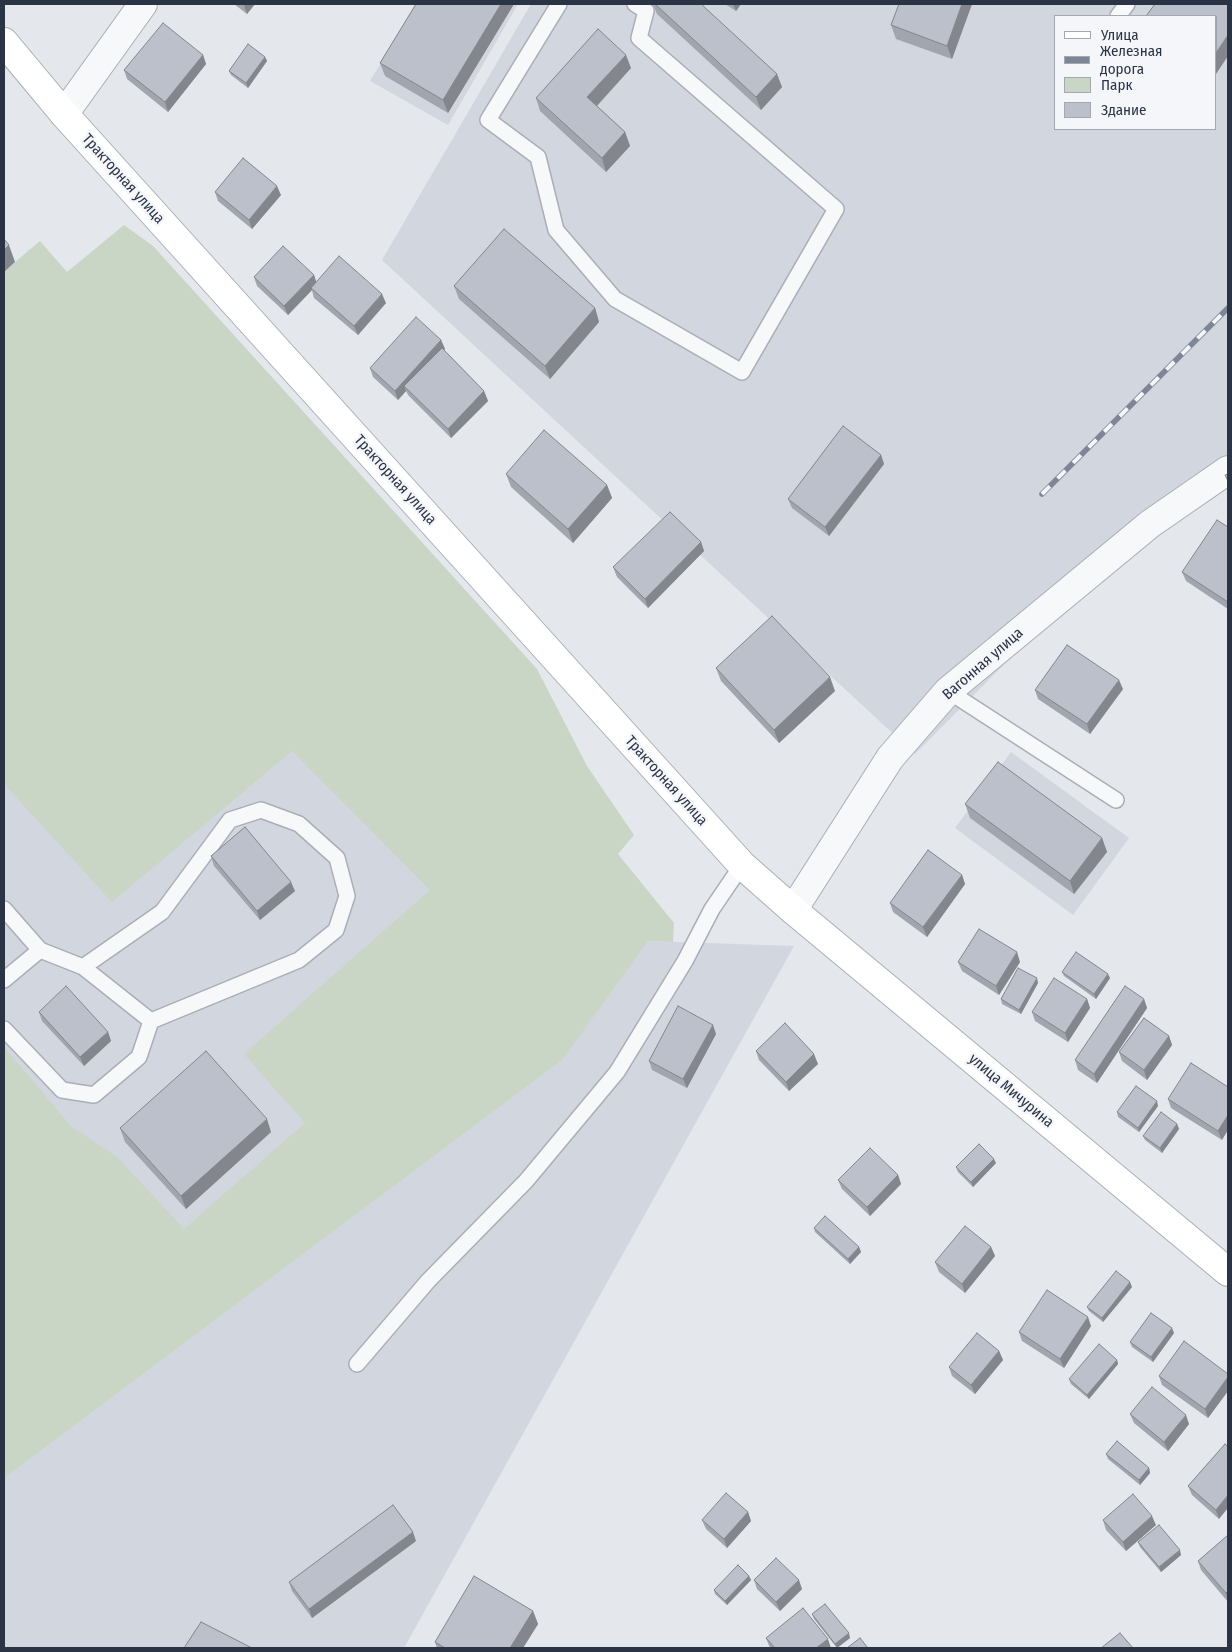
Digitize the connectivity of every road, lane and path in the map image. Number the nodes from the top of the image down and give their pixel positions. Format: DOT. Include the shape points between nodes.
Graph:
graph roads {
  1 [pos="143,4"];
  2 [pos="559,4"];
  3 [pos="635,4"];
  4 [pos="1127,4"];
  5 [pos="1119,15"];
  6 [pos="4,42"];
  7 [pos="64,114"];
  8 [pos="1228,470"];
  9 [pos="948,692"];
  10 [pos="1116,800"];
  11 [pos="742,865"];
  12 [pos="4,909"];
  13 [pos="793,910"];
  14 [pos="40,950"];
  15 [pos="82,967"];
  16 [pos="4,980"];
  17 [pos="151,1021"];
  18 [pos="4,1029"];
  19 [pos="1228,1272"];
  20 [pos="357,1364"];
  1 -- 7 [label="street"];
  2 -- 3 [label="lane" via="488,120 538,157 556,230 615,299 742,372 836,209 639,38 646,11"];
  4 -- 5 [label="lane"];
  6 -- 7 [label="main road, Тракторная улица"];
  7 -- 11 [label="main road, Тракторная улица"];
  8 -- 9 [label="street, Вагонная улица" via="1150,524"];
  9 -- 10 [label="lane"];
  9 -- 13 [label="street, Вагонная улица" via="890,758"];
  11 -- 13 [label="main road, Тракторная улица"];
  11 -- 20 [label="lane" via="712,909 685,961 617,1072 526,1181 428,1281"];
  12 -- 14 [label="lane"];
  13 -- 19 [label="main road, улица Мичурина"];
  14 -- 15 [label="lane"];
  14 -- 16 [label="lane"];
  15 -- 17 [label="lane"];
  15 -- 17 [label="lane" via="162,912 230,820 261,810 299,824 337,858 347,896 336,930 299,960"];
  17 -- 18 [label="lane" via="139,1057 94,1095 62,1090"];
}
